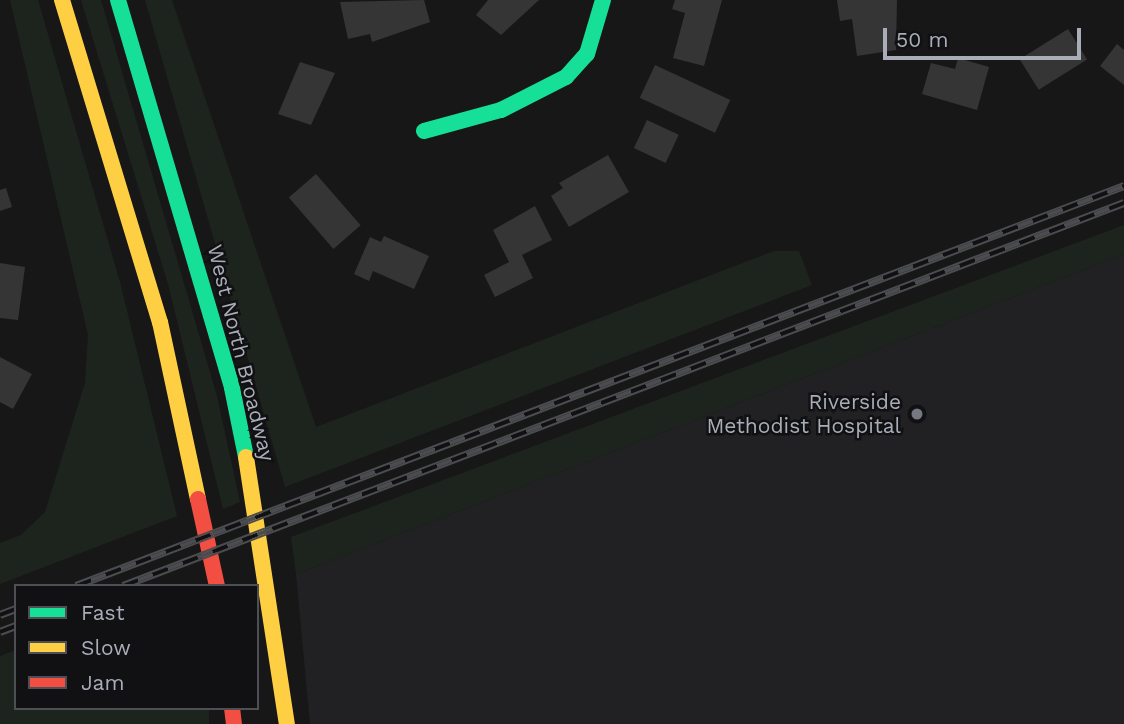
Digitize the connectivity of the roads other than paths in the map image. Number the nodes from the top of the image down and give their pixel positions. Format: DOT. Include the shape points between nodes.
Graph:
graph roads {
  1 [pos="62,0"];
  2 [pos="118,0"];
  3 [pos="603,0"];
  4 [pos="424,131"];
  5 [pos="216,584"];
  6 [pos="287,724"];
  1 -- 5 [label="main road" via="164,335"];
  2 -- 6 [label="main road, West North Broadway" via="232,388 261,530"];
  3 -- 4 [label="main road" via="587,54 565,77 501,110"];
}
